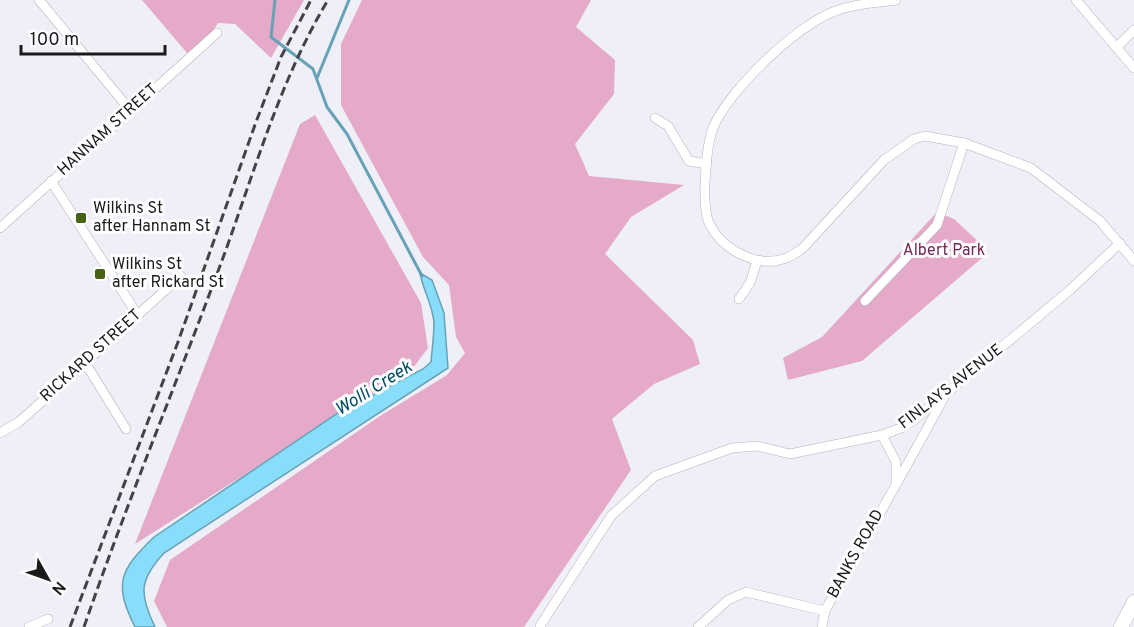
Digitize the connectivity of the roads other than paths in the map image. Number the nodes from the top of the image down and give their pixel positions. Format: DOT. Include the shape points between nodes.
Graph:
graph roads {
  1 [pos="39,0"];
  2 [pos="896,0"];
  3 [pos="1076,0"];
  4 [pos="1134,30"];
  5 [pos="217,33"];
  6 [pos="1117,47"];
  7 [pos="1134,68"];
  8 [pos="130,111"];
  9 [pos="655,118"];
  10 [pos="964,143"];
  11 [pos="707,164"];
  12 [pos="51,181"];
  13 [pos="0,228"];
  14 [pos="1120,243"];
  15 [pos="757,261"];
  16 [pos="1134,261"];
  17 [pos="180,276"];
  18 [pos="739,299"];
  19 [pos="865,301"];
  20 [pos="137,314"];
  21 [pos="84,361"];
  22 [pos="946,392"];
  23 [pos="126,429"];
  24 [pos="0,433"];
  25 [pos="882,435"];
  26 [pos="896,483"];
  27 [pos="1134,602"];
  28 [pos="825,611"];
  29 [pos="48,619"];
  30 [pos="540,626"];
  31 [pos="29,627"];
  32 [pos="698,627"];
  33 [pos="822,627"];
  34 [pos="1121,627"];
  1 -- 8 [label="street"];
  2 -- 11 [label="street" via="834,11 789,38 724,107 712,131"];
  3 -- 6 [label="street"];
  4 -- 6 [label="street"];
  5 -- 8 [label="street, HANNAM STREET"];
  6 -- 7 [label="street"];
  8 -- 12 [label="street, HANNAM STREET"];
  9 -- 11 [label="street" via="668,126 689,161"];
  10 -- 14 [label="street" via="1032,168 1100,221"];
  10 -- 15 [label="street" via="925,136 914,139 884,160 802,249 786,258"];
  10 -- 19 [label="street" via="937,225"];
  11 -- 15 [label="street" via="709,223 724,243"];
  12 -- 13 [label="street, HANNAM STREET"];
  12 -- 20 [label="street"];
  14 -- 16 [label="street"];
  14 -- 22 [label="street, FINLAYS AVENUE" via="1070,290"];
  15 -- 18 [label="street" via="750,283"];
  17 -- 20 [label="street, RICKARD STREET"];
  20 -- 21 [label="street, RICKARD STREET"];
  21 -- 23 [label="street"];
  21 -- 24 [label="street, RICKARD STREET" via="19,422"];
  22 -- 25 [label="street, FINLAYS AVENUE" via="913,421"];
  22 -- 26 [label="street, BANKS ROAD"];
  25 -- 26 [label="street" via="896,462"];
  25 -- 30 [label="street, FINLAYS AVENUE" via="790,454 757,446 732,448 655,476 611,516"];
  26 -- 28 [label="street, BANKS ROAD"];
  27 -- 34 [label="main road"];
  28 -- 32 [label="street" via="746,592 728,600"];
  28 -- 33 [label="street, BANKS ROAD"];
  29 -- 31 [label="street"];
}
